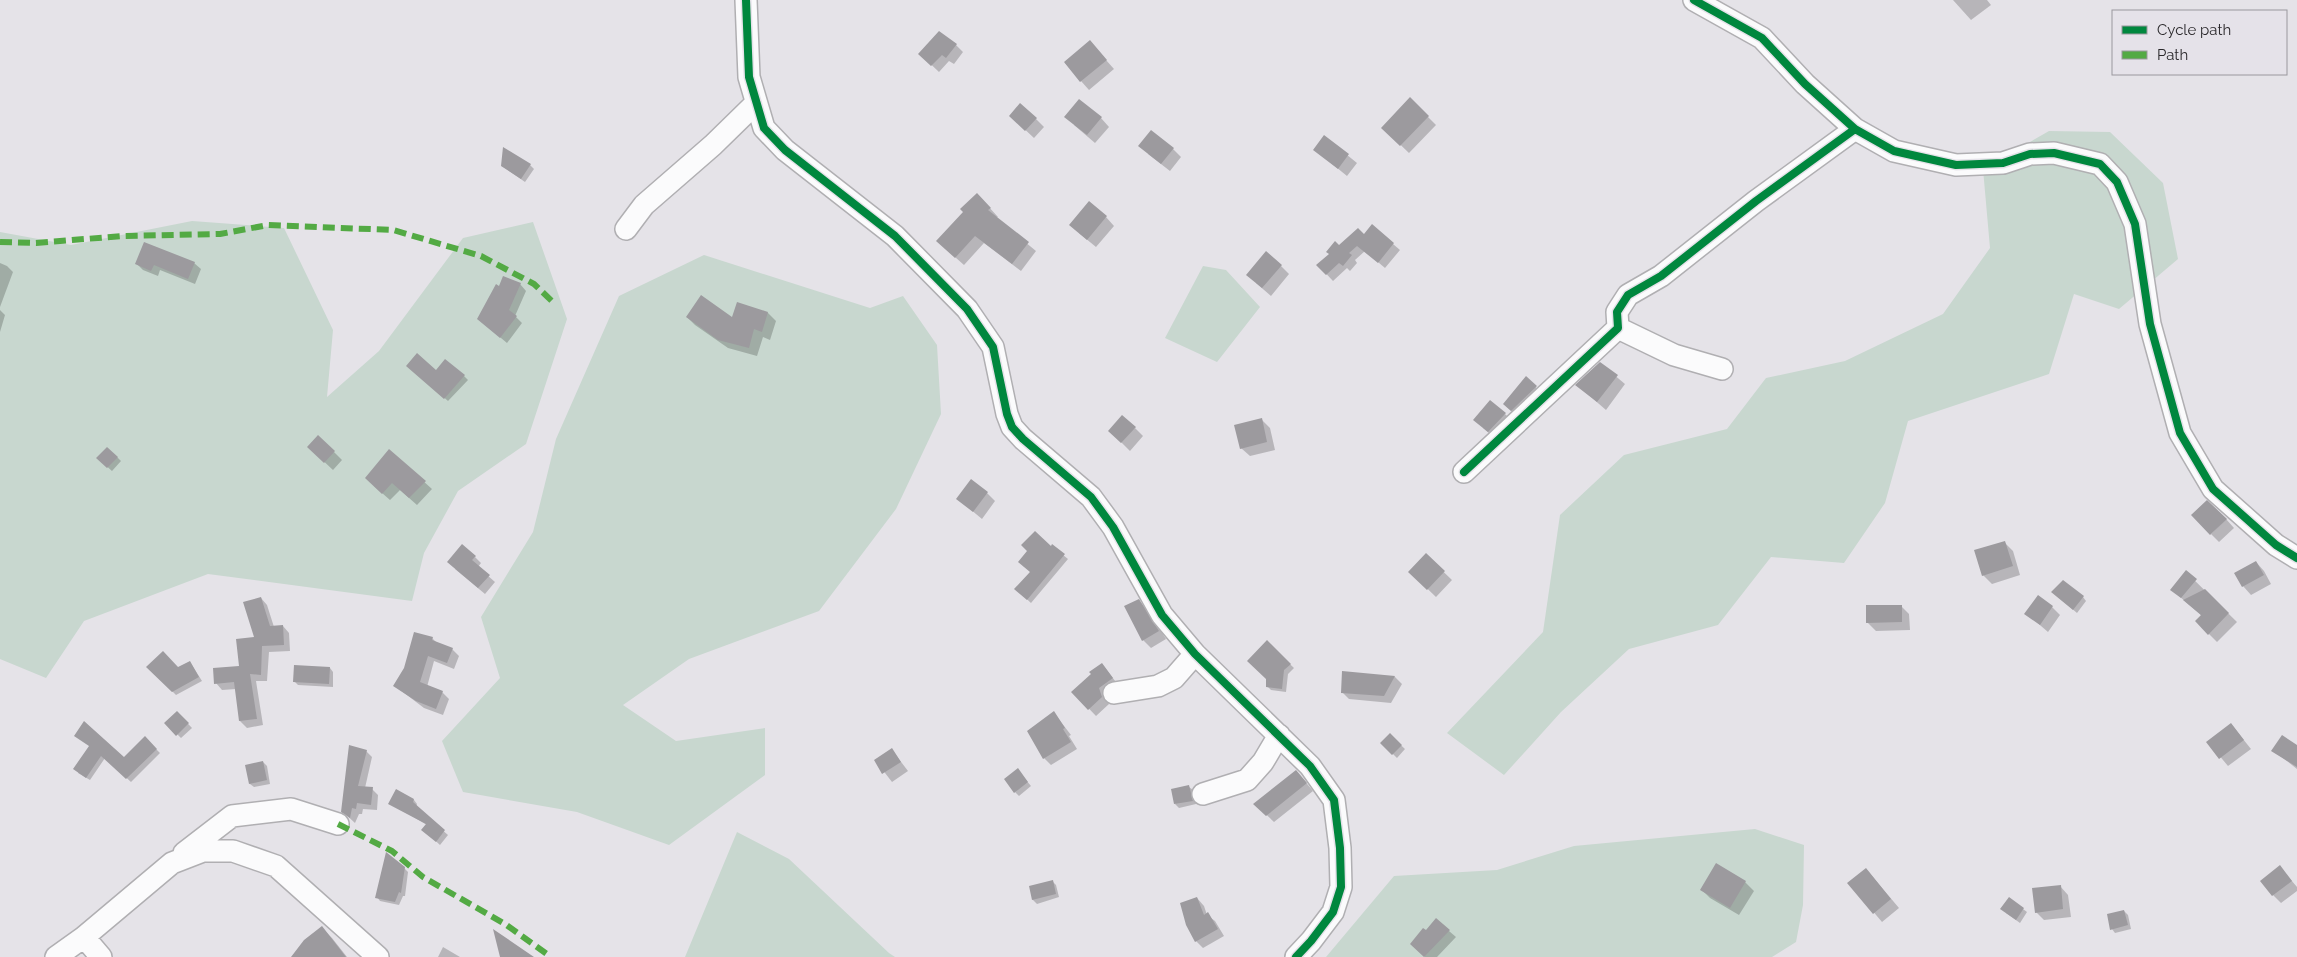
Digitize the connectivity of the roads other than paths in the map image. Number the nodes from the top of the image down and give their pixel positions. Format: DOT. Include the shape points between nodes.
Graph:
graph roads {
  1 [pos="746,0"];
  2 [pos="1694,0"];
  3 [pos="756,103"];
  4 [pos="1855,129"];
  5 [pos="626,229"];
  6 [pos="1618,328"];
  7 [pos="1722,369"];
  8 [pos="1464,472"];
  9 [pos="2297,558"];
  10 [pos="1195,654"];
  11 [pos="1114,693"];
  12 [pos="1279,735"];
  13 [pos="1203,794"];
  14 [pos="338,824"];
  15 [pos="172,863"];
  16 [pos="84,937"];
  17 [pos="56,957"];
  18 [pos="101,957"];
  19 [pos="378,957"];
  20 [pos="1296,957"];
  1 -- 3 [label="street" via="749,77"];
  2 -- 4 [label="street" via="1762,38 1805,84"];
  3 -- 5 [label="street" via="644,205"];
  3 -- 10 [label="street" via="764,128 784,150 895,236 967,309 993,347 1006,414 1012,427 1091,497 1113,527 1162,615"];
  4 -- 6 [label="street" via="1661,276 1628,296 1617,312"];
  4 -- 9 [label="street" via="1894,151 1956,165 2003,163 2030,154 2054,153 2100,164 2117,182 2135,224 2150,324 2180,433 2213,489 2276,545"];
  6 -- 7 [label="street" via="1674,355"];
  6 -- 8 [label="street"];
  10 -- 11 [label="street" via="1174,678 1158,686"];
  10 -- 12 [label="street"];
  12 -- 13 [label="street" via="1263,762 1247,780"];
  12 -- 20 [label="street" via="1310,766 1334,800 1340,848 1341,887 1333,912"];
  14 -- 15 [label="street" via="291,808 232,816"];
  15 -- 16 [label="street"];
  15 -- 19 [label="street" via="203,851 233,851 276,866"];
  16 -- 17 [label="street"];
  16 -- 18 [label="street"];
}
